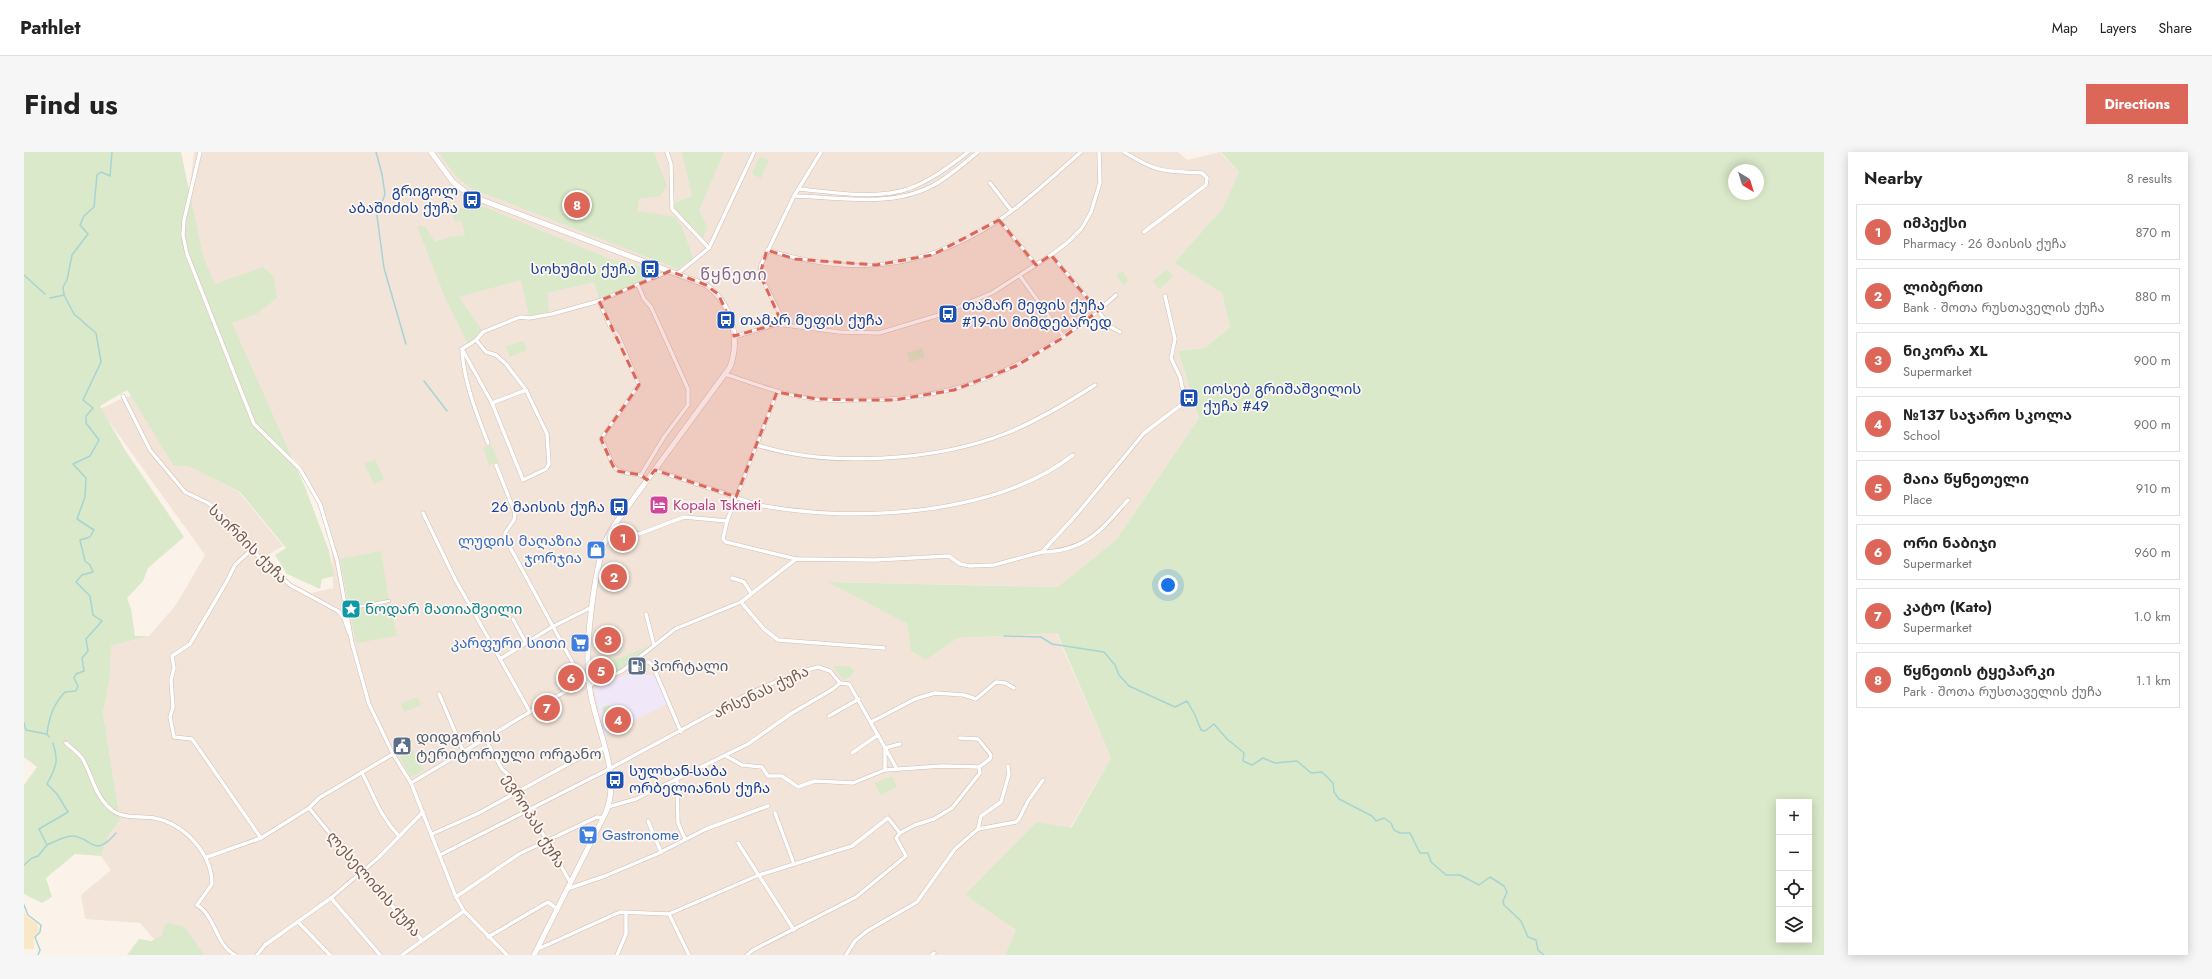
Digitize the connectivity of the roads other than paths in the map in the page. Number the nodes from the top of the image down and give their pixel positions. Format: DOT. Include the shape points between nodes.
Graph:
graph roads {
  1 [pos="200,152"];
  2 [pos="431,152"];
  3 [pos="667,152"];
  4 [pos="754,152"];
  5 [pos="821,152"];
  6 [pos="968,152"];
  7 [pos="978,152"];
  8 [pos="1081,152"];
  9 [pos="1099,152"];
  10 [pos="1124,152"];
  11 [pos="942,171"];
  12 [pos="947,176"];
  13 [pos="990,184"];
  14 [pos="798,189"];
  15 [pos="826,191"];
  16 [pos="842,192"];
  17 [pos="794,196"];
  18 [pos="826,197"];
  19 [pos="841,198"];
  20 [pos="1011,210"];
  21 [pos="999,220"];
  22 [pos="1144,232"];
  23 [pos="709,248"];
  24 [pos="767,250"];
  25 [pos="1051,255"];
  26 [pos="1036,266"];
  27 [pos="670,271"];
  28 [pos="677,274"];
  29 [pos="1020,276"];
  30 [pos="638,285"];
  31 [pos="1116,295"];
  32 [pos="1165,296"];
  33 [pos="599,301"];
  34 [pos="1098,311"];
  35 [pos="777,324"];
  36 [pos="1120,332"];
  37 [pos="734,337"];
  38 [pos="1064,338"];
  39 [pos="476,340"];
  40 [pos="462,349"];
  41 [pos="725,374"];
  42 [pos="1095,385"];
  43 [pos="526,390"];
  44 [pos="777,392"];
  45 [pos="123,396"];
  46 [pos="492,403"];
  47 [pos="488,443"];
  48 [pos="757,446"];
  49 [pos="1074,455"];
  50 [pos="496,465"];
  51 [pos="655,470"];
  52 [pos="641,475"];
  53 [pos="647,480"];
  54 [pos="736,497"];
  55 [pos="1128,500"];
  56 [pos="423,513"];
  57 [pos="727,520"];
  58 [pos="615,524"];
  59 [pos="252,549"];
  60 [pos="1042,552"];
  61 [pos="796,560"];
  62 [pos="732,578"];
  63 [pos="751,593"];
  64 [pos="389,601"];
  65 [pos="741,602"];
  66 [pos="593,606"];
  67 [pos="347,609"];
  68 [pos="646,614"];
  69 [pos="513,619"];
  70 [pos="552,627"];
  71 [pos="352,643"];
  72 [pos="526,643"];
  73 [pos="654,645"];
  74 [pos="884,648"];
  75 [pos="500,659"];
  76 [pos="644,662"];
  77 [pos="587,680"];
  78 [pos="840,683"];
  79 [pos="589,686"];
  80 [pos="1014,688"];
  81 [pos="439,694"];
  82 [pos="859,699"];
  83 [pos="530,712"];
  84 [pos="829,716"];
  85 [pos="871,722"];
  86 [pos="681,732"];
  87 [pos="878,735"];
  88 [pos="959,738"];
  89 [pos="486,740"];
  90 [pos="66,743"];
  91 [pos="900,744"];
  92 [pos="604,748"];
  93 [pos="885,748"];
  94 [pos="464,753"];
  95 [pos="852,753"];
  96 [pos="393,754"];
  97 [pos="726,756"];
  98 [pos="1008,766"];
  99 [pos="979,767"];
  100 [pos="609,769"];
  101 [pos="897,769"];
  102 [pos="885,770"];
  103 [pos="362,773"];
  104 [pos="677,779"];
  105 [pos="1044,780"];
  106 [pos="411,783"];
  107 [pos="519,790"];
  108 [pos="768,806"];
  109 [pos="608,807"];
  110 [pos="309,808"];
  111 [pos="529,811"];
  112 [pos="423,812"];
  113 [pos="775,813"];
  114 [pos="603,818"];
  115 [pos="648,821"];
  116 [pos="978,829"];
  117 [pos="900,833"];
  118 [pos="432,834"];
  119 [pos="399,836"];
  120 [pos="261,838"];
  121 [pos="685,839"];
  122 [pos="547,841"];
  123 [pos="738,843"];
  124 [pos="659,853"];
  125 [pos="440,855"];
  126 [pos="207,857"];
  127 [pos="794,864"];
  128 [pos="361,871"];
  129 [pos="759,875"];
  130 [pos="570,882"];
  131 [pos="566,889"];
  132 [pos="456,897"];
  133 [pos="331,898"];
  134 [pos="557,909"];
  135 [pos="464,911"];
  136 [pos="626,913"];
  137 [pos="669,914"];
  138 [pos="298,922"];
  139 [pos="794,930"];
  140 [pos="488,937"];
  141 [pos="422,940"];
  142 [pos="538,949"];
  143 [pos="235,955"];
  144 [pos="257,955"];
  145 [pos="330,955"];
  146 [pos="380,955"];
  147 [pos="402,955"];
  148 [pos="507,955"];
  149 [pos="534,955"];
  150 [pos="617,955"];
  151 [pos="689,955"];
  152 [pos="748,955"];
  153 [pos="846,955"];
  1 -- 67 [label="street" via="184,220 183,235 187,254 254,424 300,469 320,504 337,560"];
  2 -- 27 [label="main road" via="453,182 471,196"];
  3 -- 23 [label="street" via="671,164 672,209"];
  4 -- 23 [label="street"];
  5 -- 14 [label="street"];
  6 -- 11 [label="street"];
  7 -- 12 [label="street"];
  8 -- 20 [label="street"];
  9 -- 25 [label="street" via="1100,183 1091,212 1082,228"];
  10 -- 22 [label="street" via="1157,170 1202,173 1207,178 1206,185"];
  11 -- 12 [label="street"];
  11 -- 16 [label="street" via="908,189 885,193"];
  12 -- 19 [label="street" via="915,193 894,199"];
  13 -- 20 [label="street"];
  14 -- 15 [label="street"];
  14 -- 17 [label="street"];
  15 -- 16 [label="street"];
  15 -- 18 [label="street"];
  16 -- 19 [label="street"];
  17 -- 18 [label="street"];
  17 -- 24 [label="street"];
  18 -- 19 [label="street"];
  20 -- 21 [label="street"];
  21 -- 24 [label="street" via="932,255 876,266 795,259"];
  21 -- 26 [label="street"];
  23 -- 28 [label="street"];
  24 -- 35 [label="street" via="760,265 760,274 779,312 780,319"];
  25 -- 26 [label="street"];
  25 -- 34 [label="street"];
  26 -- 29 [label="street"];
  27 -- 28 [label="main road"];
  27 -- 30 [label="street"];
  28 -- 37 [label="main road" via="706,285 718,294 732,323"];
  29 -- 35 [label="street" via="992,293 939,315 879,333 839,332"];
  29 -- 38 [label="street"];
  30 -- 33 [label="street"];
  30 -- 52 [label="street" via="651,307 690,396 688,405 664,437"];
  31 -- 34 [label="street"];
  32 -- 60 [label="street" via="1175,339 1171,358 1180,377 1185,399 1181,405 1144,433 1078,514"];
  33 -- 39 [label="street" via="552,314 520,317 483,332"];
  33 -- 52 [label="street" via="610,326 618,335 639,384 601,439 612,466 617,471"];
  34 -- 36 [label="street" via="1111,327"];
  34 -- 38 [label="street"];
  35 -- 37 [label="street"];
  37 -- 41 [label="main road" via="734,356"];
  38 -- 44 [label="street" via="986,380 938,394 894,400 858,400 816,399"];
  39 -- 40 [label="street"];
  39 -- 43 [label="street" via="486,352 496,355 506,364"];
  40 -- 46 [label="street"];
  40 -- 47 [label="street" via="471,402"];
  41 -- 44 [label="street"];
  41 -- 51 [label="main road"];
  42 -- 48 [label="street" via="1057,410 1007,433 933,452 883,458 832,459 777,452"];
  43 -- 46 [label="street"];
  43 -- 46 [label="street" via="547,434 549,464 546,469 534,476 523,480"];
  44 -- 48 [label="street"];
  45 -- 59 [label="street, საირმის ქუჩა" via="150,450 176,483 185,492 208,503 221,513"];
  48 -- 54 [label="street"];
  49 -- 54 [label="street" via="1025,485 943,506 871,514 828,514 762,506"];
  50 -- 70 [label="street" via="515,513 505,538"];
  51 -- 53 [label="main road"];
  51 -- 54 [label="street"];
  52 -- 53 [label="street"];
  53 -- 58 [label="main road"];
  54 -- 57 [label="street"];
  55 -- 60 [label="street" via="1101,530 1078,545 1068,550"];
  56 -- 75 [label="street" via="455,579"];
  57 -- 58 [label="street" via="684,517 639,534"];
  57 -- 61 [label="street" via="723,539 726,542"];
  58 -- 66 [label="main road" via="602,551"];
  59 -- 71 [label="street, საირმის ქუჩა" via="290,585 341,614"];
  59 -- 120 [label="street" via="231,570 190,644 172,656 173,707 170,717 174,737 192,738"];
  60 -- 61 [label="street" via="994,565 970,566 960,564 949,556 875,560"];
  61 -- 63 [label="street"];
  62 -- 63 [label="street" via="744,582"];
  63 -- 65 [label="street"];
  64 -- 67 [label="street"];
  65 -- 73 [label="street" via="675,629"];
  65 -- 74 [label="street" via="764,629 778,640"];
  66 -- 70 [label="street"];
  66 -- 77 [label="main road"];
  67 -- 71 [label="street"];
  68 -- 73 [label="street"];
  69 -- 72 [label="street"];
  70 -- 72 [label="street"];
  70 -- 77 [label="street" via="580,675"];
  71 -- 96 [label="street" via="369,704"];
  72 -- 75 [label="street"];
  73 -- 79 [label="street" via="622,671"];
  75 -- 83 [label="street"];
  76 -- 86 [label="street" via="649,662 653,666"];
  77 -- 79 [label="main road"];
  77 -- 83 [label="street"];
  78 -- 82 [label="street, არსენას ქუჩა" via="849,684"];
  78 -- 86 [label="street, არსენას ქუჩა" via="826,668 808,669 746,695"];
  78 -- 97 [label="street"];
  79 -- 92 [label="main road"];
  80 -- 85 [label="street" via="996,682 976,699 964,695 935,693 915,698"];
  81 -- 94 [label="street"];
  82 -- 84 [label="street"];
  82 -- 85 [label="street, არსენას ქუჩა"];
  83 -- 89 [label="street"];
  85 -- 87 [label="street, არსენას ქუჩა"];
  86 -- 100 [label="street, არსენას ქუჩა"];
  87 -- 93 [label="street, არსენას ქუჩა"];
  87 -- 95 [label="street"];
  88 -- 99 [label="street" via="978,739 991,755 990,759"];
  89 -- 94 [label="street"];
  89 -- 107 [label="street, ევროპას ქუჩა" via="502,769"];
  90 -- 126 [label="street" via="81,756 99,795 112,811 153,818 173,825"];
  91 -- 93 [label="street"];
  92 -- 100 [label="main road"];
  92 -- 107 [label="street" via="581,757"];
  93 -- 101 [label="street, არსენას ქუჩა"];
  93 -- 102 [label="street"];
  94 -- 106 [label="street"];
  96 -- 103 [label="street"];
  96 -- 106 [label="street"];
  97 -- 102 [label="street" via="742,765 762,767 768,776 782,776 798,787 815,781 853,783"];
  97 -- 104 [label="street"];
  98 -- 116 [label="street" via="1009,774 1001,802 981,816"];
  99 -- 101 [label="street"];
  99 -- 117 [label="street" via="980,773 952,808 934,819"];
  100 -- 109 [label="main road" via="611,792"];
  100 -- 111 [label="street"];
  101 -- 102 [label="street"];
  103 -- 110 [label="street" via="319,798"];
  103 -- 119 [label="street" via="377,807"];
  104 -- 109 [label="street" via="636,799"];
  104 -- 121 [label="street" via="678,823"];
  105 -- 116 [label="street" via="1016,822"];
  106 -- 112 [label="street"];
  107 -- 111 [label="street, ევროპას ქუჩა"];
  107 -- 118 [label="street" via="477,814"];
  108 -- 121 [label="street"];
  109 -- 114 [label="main road"];
  110 -- 120 [label="street"];
  110 -- 128 [label="street, ლესელიძის ქუჩა"];
  111 -- 122 [label="street, ევროპას ქუჩა"];
  111 -- 125 [label="street"];
  112 -- 118 [label="street"];
  112 -- 119 [label="street"];
  113 -- 127 [label="street"];
  114 -- 122 [label="street" via="597,817"];
  114 -- 130 [label="main road"];
  115 -- 124 [label="street"];
  116 -- 153 [label="street" via="955,849 916,902 867,931 855,941"];
  117 -- 127 [label="street" via="888,818 852,846"];
  117 -- 139 [label="street" via="896,838 906,856 856,897"];
  118 -- 125 [label="street"];
  119 -- 128 [label="street"];
  120 -- 126 [label="street"];
  121 -- 124 [label="street"];
  122 -- 130 [label="street, ევროპას ქუჩა"];
  122 -- 132 [label="street" via="519,854"];
  123 -- 129 [label="street"];
  124 -- 131 [label="street"];
  125 -- 132 [label="street"];
  126 -- 143 [label="street" via="212,884 196,905 208,913 221,941"];
  127 -- 129 [label="street"];
  128 -- 133 [label="street"];
  128 -- 141 [label="street, ლესელიძის ქუჩა"];
  129 -- 137 [label="street"];
  129 -- 139 [label="street"];
  130 -- 131 [label="main road"];
  131 -- 134 [label="main road"];
  132 -- 135 [label="street"];
  133 -- 138 [label="street"];
  133 -- 146 [label="street"];
  134 -- 140 [label="street" via="548,902"];
  134 -- 142 [label="main road"];
  135 -- 140 [label="street"];
  135 -- 141 [label="street, ლესელიძის ქუჩა"];
  136 -- 137 [label="street"];
  136 -- 142 [label="street" via="620,912"];
  136 -- 150 [label="street" via="626,934"];
  137 -- 151 [label="street"];
  138 -- 144 [label="street" via="265,945"];
  138 -- 145 [label="street"];
  139 -- 152 [label="street" via="752,950"];
  140 -- 148 [label="street"];
  141 -- 147 [label="street"];
  142 -- 149 [label="main road"];
}
